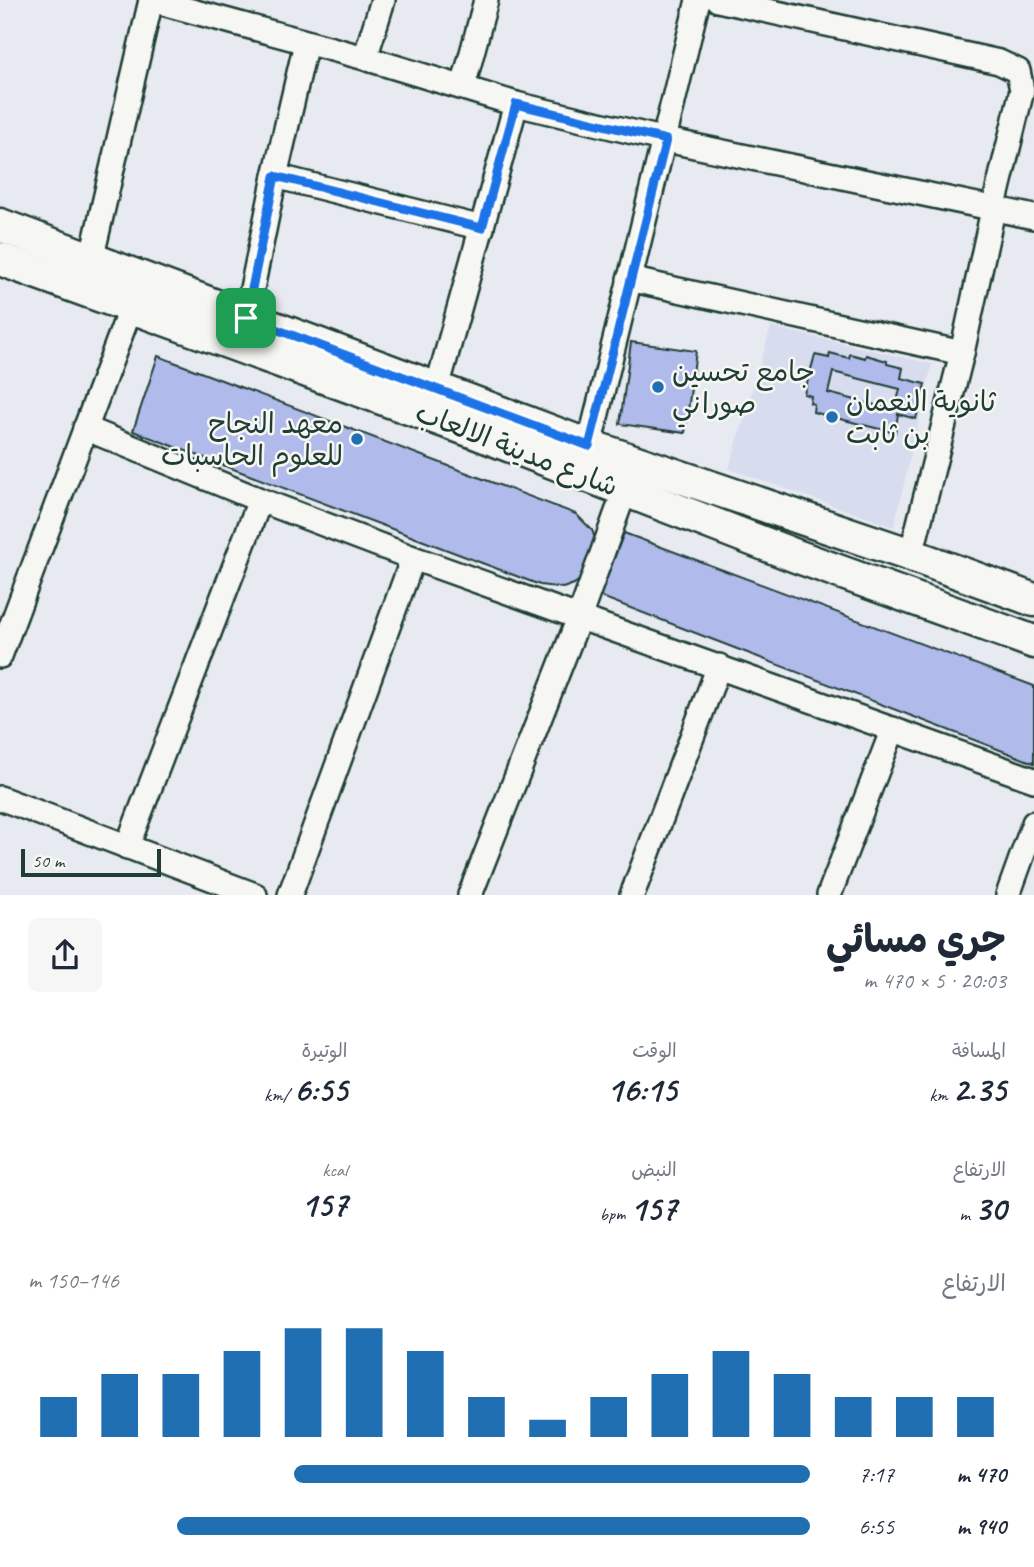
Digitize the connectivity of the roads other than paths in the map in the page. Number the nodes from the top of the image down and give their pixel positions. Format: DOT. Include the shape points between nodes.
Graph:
graph roads {
  1 [pos="151,0"];
  2 [pos="383,0"];
  3 [pos="486,0"];
  4 [pos="698,0"];
  5 [pos="718,0"];
  6 [pos="306,43"];
  7 [pos="365,58"];
  8 [pos="463,88"];
  9 [pos="516,104"];
  10 [pos="666,140"];
  11 [pos="275,176"];
  12 [pos="993,210"];
  13 [pos="1034,217"];
  14 [pos="0,225"];
  15 [pos="482,228"];
  16 [pos="0,258"];
  17 [pos="91,260"];
  18 [pos="629,279"];
  19 [pos="131,307"];
  20 [pos="246,318"];
  21 [pos="962,353"];
  22 [pos="437,387"];
  23 [pos="85,428"];
  24 [pos="589,446"];
  25 [pos="625,490"];
  26 [pos="260,500"];
  27 [pos="805,520"];
  28 [pos="911,555"];
  29 [pos="796,556"];
  30 [pos="413,558"];
  31 [pos="1034,600"];
  32 [pos="579,618"];
  33 [pos="1034,642"];
  34 [pos="0,656"];
  35 [pos="719,666"];
  36 [pos="893,729"];
  37 [pos="1034,780"];
  38 [pos="0,798"];
  39 [pos="1034,823"];
  40 [pos="127,847"];
  41 [pos="256,895"];
  42 [pos="290,895"];
  43 [pos="470,895"];
  44 [pos="632,895"];
  45 [pos="829,895"];
  46 [pos="1008,895"];
  1 -- 6 [label="street"];
  1 -- 17 [label="street"];
  2 -- 7 [label="street"];
  3 -- 8 [label="street"];
  4 -- 10 [label="street"];
  5 -- 12 [label="street" via="999,62 1018,71 1022,90"];
  6 -- 7 [label="street"];
  6 -- 11 [label="street"];
  7 -- 8 [label="street"];
  8 -- 9 [label="street"];
  9 -- 10 [label="street"];
  9 -- 15 [label="street"];
  10 -- 12 [label="street"];
  10 -- 18 [label="street"];
  11 -- 15 [label="street"];
  11 -- 20 [label="street"];
  12 -- 13 [label="street"];
  12 -- 21 [label="street"];
  14 -- 17 [label="main road, شارع مدينة الالعاب"];
  15 -- 22 [label="street"];
  16 -- 19 [label="main road, شارع مدينة الالعاب"];
  17 -- 20 [label="main road, شارع مدينة الالعاب"];
  18 -- 21 [label="street"];
  18 -- 24 [label="street"];
  19 -- 23 [label="street"];
  19 -- 25 [label="main road, شارع مدينة الالعاب"];
  20 -- 22 [label="main road, شارع مدينة الالعاب"];
  21 -- 28 [label="street"];
  22 -- 24 [label="main road, شارع مدينة الالعاب"];
  23 -- 26 [label="street"];
  23 -- 34 [label="street"];
  24 -- 27 [label="main road, شارع مدينة الالعاب"];
  25 -- 29 [label="main road, شارع مدينة الالعاب"];
  25 -- 32 [label="street"];
  26 -- 30 [label="street"];
  26 -- 40 [label="street"];
  27 -- 28 [label="main road, شارع مدينة الالعاب"];
  27 -- 29 [label="main road"];
  28 -- 31 [label="main road, شارع مدينة الالعاب"];
  29 -- 33 [label="main road, شارع مدينة الالعاب"];
  30 -- 32 [label="street"];
  30 -- 42 [label="street"];
  32 -- 35 [label="street"];
  32 -- 43 [label="street"];
  35 -- 36 [label="street"];
  35 -- 44 [label="street"];
  36 -- 37 [label="street"];
  36 -- 45 [label="street"];
  38 -- 40 [label="street"];
  39 -- 46 [label="street"];
  40 -- 41 [label="street"];
}
